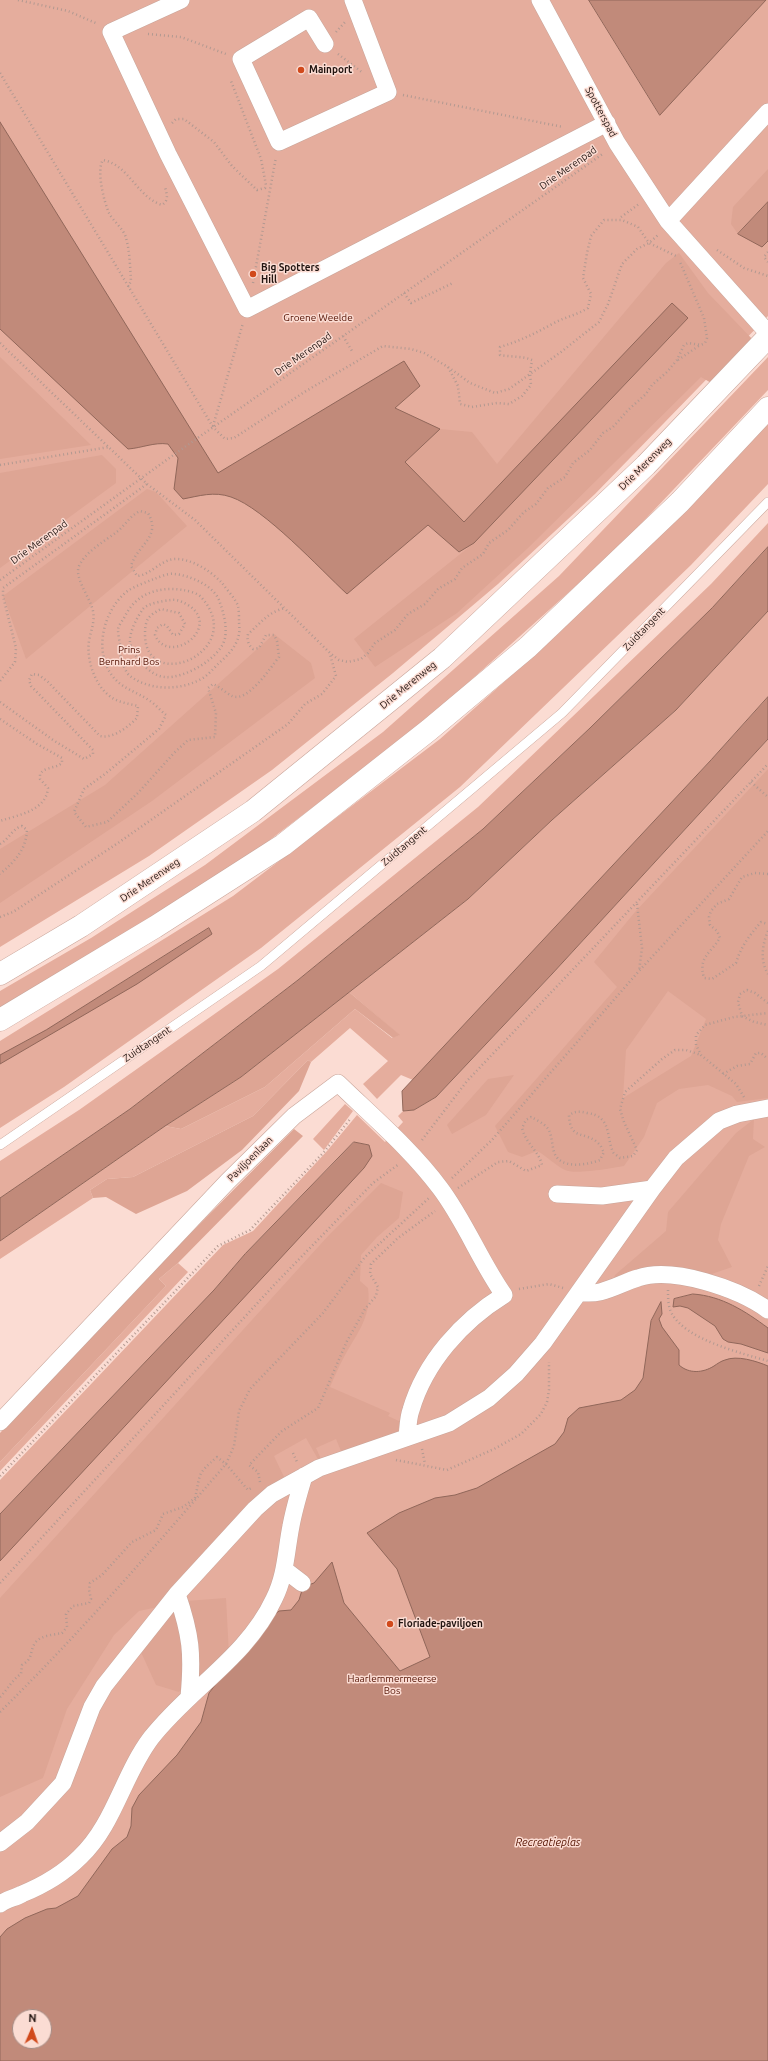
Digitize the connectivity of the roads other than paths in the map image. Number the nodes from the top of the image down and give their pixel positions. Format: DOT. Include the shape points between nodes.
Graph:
graph roads {
  1 [pos="181,0"];
  2 [pos="540,0"];
  3 [pos="355,5"];
  4 [pos="325,44"];
  5 [pos="768,112"];
  6 [pos="607,124"];
  7 [pos="668,221"];
  8 [pos="764,331"];
  9 [pos="768,408"];
  10 [pos="768,502"];
  11 [pos="0,974"];
  12 [pos="0,1020"];
  13 [pos="760,1110"];
  14 [pos="0,1144"];
  15 [pos="652,1189"];
  16 [pos="557,1194"];
  17 [pos="579,1292"];
  18 [pos="768,1310"];
  19 [pos="0,1422"];
  20 [pos="407,1437"];
  21 [pos="304,1476"];
  22 [pos="285,1570"];
  23 [pos="302,1583"];
  24 [pos="177,1594"];
  25 [pos="189,1697"];
  26 [pos="0,1843"];
  27 [pos="0,1904"];
  1 -- 6 [label="street" via="112,32 168,154 247,309"];
  2 -- 6 [label="street, Spotterspad"];
  3 -- 4 [label="street" via="388,92 279,142 241,59 309,18"];
  5 -- 7 [label="street"];
  6 -- 7 [label="street, Spotterspad"];
  7 -- 8 [label="street, Spotterspad"];
  8 -- 11 [label="highway, Drie Merenweg" via="646,465 442,658 253,811 81,926"];
  9 -- 12 [label="highway" via="680,502 545,631 423,734 283,845 155,927"];
  10 -- 14 [label="lane, Zuidtangent" via="562,713 273,956"];
  13 -- 15 [label="street" via="736,1114 719,1121 676,1158"];
  15 -- 16 [label="street" via="602,1196"];
  15 -- 17 [label="street"];
  17 -- 18 [label="street" via="601,1292 639,1277 667,1276 719,1285 753,1300"];
  17 -- 20 [label="street" via="543,1343 516,1374 489,1398 449,1423"];
  19 -- 20 [label="street, Paviljoenlaan" via="228,1181 294,1116 338,1083 412,1155 442,1193 490,1276 504,1295 483,1308 456,1332 436,1361 423,1382 411,1410"];
  20 -- 21 [label="street" via="319,1468"];
  21 -- 22 [label="street" via="291,1528"];
  21 -- 24 [label="street" via="272,1494 255,1509"];
  22 -- 23 [label="street"];
  22 -- 25 [label="street" via="266,1615 240,1649"];
  24 -- 25 [label="street" via="188,1625 192,1649"];
  24 -- 26 [label="street" via="104,1686 92,1707 64,1783 27,1822"];
  25 -- 27 [label="street" via="151,1739 135,1763 100,1834 82,1856 65,1871 42,1885"];
}
